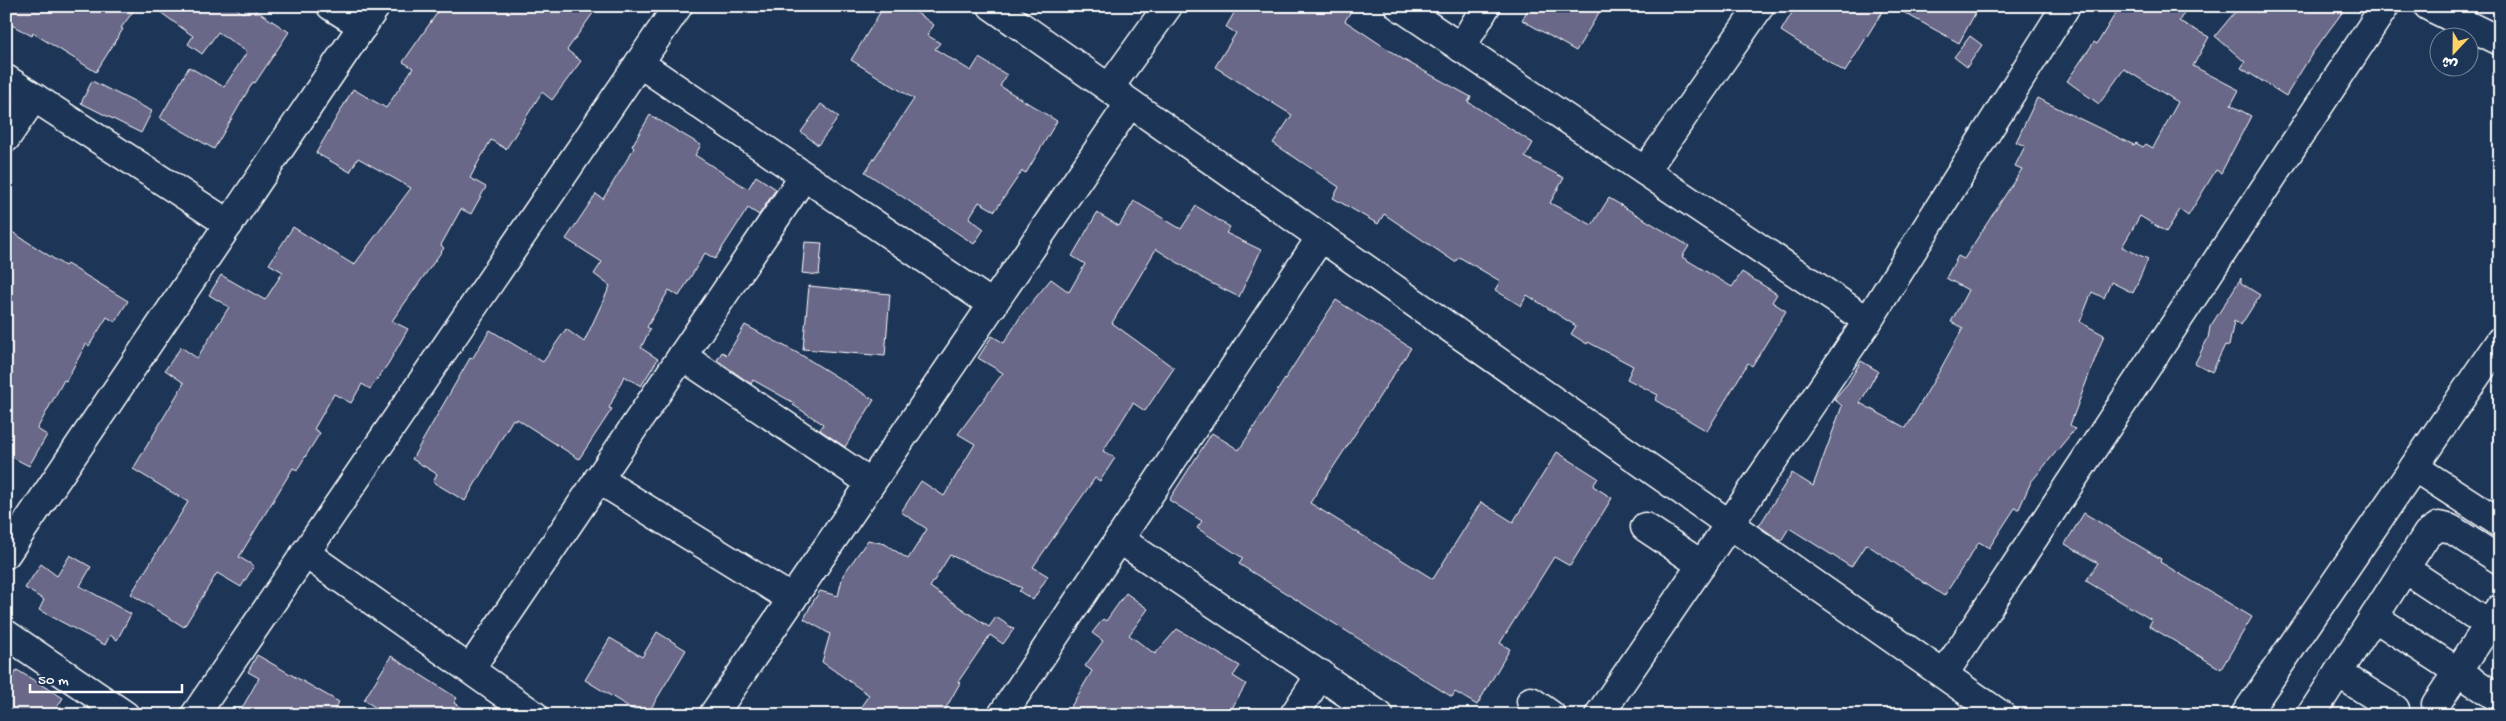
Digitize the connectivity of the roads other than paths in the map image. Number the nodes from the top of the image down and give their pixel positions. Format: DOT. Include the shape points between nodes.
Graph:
graph roads {
  1 [pos="330,6"];
  2 [pos="678,6"];
  3 [pos="992,6"];
  4 [pos="1168,6"];
  5 [pos="1399,6"];
  6 [pos="1486,6"];
  7 [pos="1760,6"];
  8 [pos="2066,6"];
  9 [pos="2385,6"];
  10 [pos="2428,6"];
  11 [pos="370,16"];
  12 [pos="2500,41"];
  13 [pos="1461,48"];
  14 [pos="639,63"];
  15 [pos="6,79"];
  16 [pos="1119,96"];
  17 [pos="34,97"];
  18 [pos="6,138"];
  19 [pos="1645,171"];
  20 [pos="804,176"];
  21 [pos="229,224"];
  22 [pos="1321,237"];
  23 [pos="993,305"];
  24 [pos="1868,321"];
  25 [pos="2500,341"];
  26 [pos="682,356"];
  27 [pos="2414,467"];
  28 [pos="598,479"];
  29 [pos="871,483"];
  30 [pos="2500,523"];
  31 [pos="1730,524"];
  32 [pos="1645,527"];
  33 [pos="1119,539"];
  34 [pos="305,553"];
  35 [pos="6,554"];
  36 [pos="2500,560"];
  37 [pos="1702,565"];
  38 [pos="2405,568"];
  39 [pos="792,599"];
  40 [pos="2374,617"];
  41 [pos="2496,622"];
  42 [pos="6,634"];
  43 [pos="470,669"];
  44 [pos="2458,672"];
  45 [pos="2338,673"];
  46 [pos="1321,674"];
  47 [pos="1944,674"];
  48 [pos="2500,699"];
  49 [pos="2440,709"];
  50 [pos="2394,712"];
  51 [pos="125,715"];
  52 [pos="195,715"];
  53 [pos="534,715"];
  54 [pos="713,715"];
  55 [pos="1002,715"];
  56 [pos="1294,715"];
  57 [pos="1379,715"];
  58 [pos="1599,715"];
  59 [pos="2001,715"];
  60 [pos="2245,715"];
  61 [pos="2312,715"];
  1 -- 11 [label="street"];
  2 -- 14 [label="street"];
  3 -- 16 [label="street"];
  4 -- 16 [label="street"];
  5 -- 13 [label="street"];
  6 -- 13 [label="street"];
  7 -- 19 [label="street"];
  8 -- 24 [label="street"];
  9 -- 47 [label="street"];
  10 -- 12 [label="street"];
  11 -- 21 [label="street"];
  13 -- 19 [label="street"];
  14 -- 20 [label="street"];
  14 -- 34 [label="street"];
  15 -- 17 [label="street"];
  16 -- 22 [label="street"];
  16 -- 23 [label="street"];
  17 -- 18 [label="street"];
  17 -- 21 [label="street"];
  19 -- 24 [label="street"];
  20 -- 23 [label="street"];
  20 -- 26 [label="street"];
  21 -- 35 [label="street"];
  22 -- 31 [label="street"];
  22 -- 33 [label="street"];
  23 -- 29 [label="street"];
  24 -- 31 [label="street"];
  25 -- 27 [label="street"];
  26 -- 28 [label="street"];
  26 -- 29 [label="street"];
  27 -- 30 [label="street"];
  27 -- 60 [label="street"];
  28 -- 39 [label="street"];
  28 -- 43 [label="street"];
  29 -- 39 [label="street"];
  31 -- 37 [label="street"];
  31 -- 47 [label="street"];
  32 -- 37 [label="street"];
  33 -- 46 [label="street"];
  33 -- 55 [label="street"];
  34 -- 43 [label="street"];
  34 -- 52 [label="street"];
  36 -- 38 [label="street" via="2451,529 2439,526 2427,534"];
  37 -- 58 [label="street"];
  38 -- 40 [label="street"];
  38 -- 41 [label="street"];
  39 -- 54 [label="street"];
  40 -- 44 [label="street"];
  40 -- 45 [label="street"];
  41 -- 44 [label="street"];
  42 -- 51 [label="street"];
  43 -- 53 [label="street"];
  44 -- 48 [label="street"];
  44 -- 49 [label="street"];
  45 -- 50 [label="street"];
  45 -- 61 [label="street"];
  46 -- 56 [label="street"];
  46 -- 57 [label="street"];
  47 -- 59 [label="street"];
  49 -- 50 [label="street" via="2428,700 2410,699"];
}
